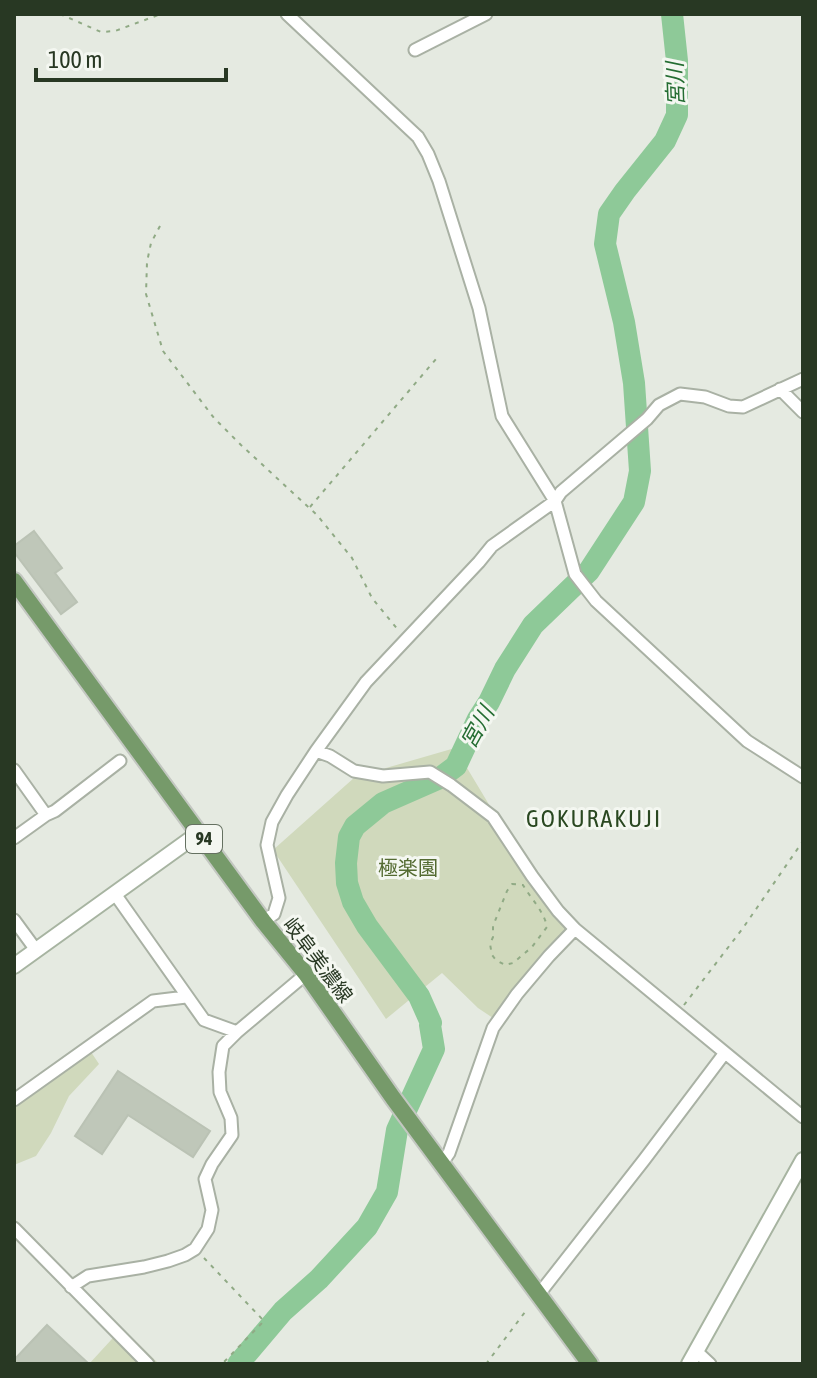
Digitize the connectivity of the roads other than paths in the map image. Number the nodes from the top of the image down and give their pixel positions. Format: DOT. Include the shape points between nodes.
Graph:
graph roads {
  1 [pos="287,14"];
  2 [pos="486,14"];
  3 [pos="415,50"];
  4 [pos="803,379"];
  5 [pos="780,389"];
  6 [pos="803,412"];
  7 [pos="555,501"];
  8 [pos="14,581"];
  9 [pos="316,751"];
  10 [pos="120,761"];
  11 [pos="14,770"];
  12 [pos="803,777"];
  13 [pos="46,815"];
  14 [pos="199,833"];
  15 [pos="14,838"];
  16 [pos="115,894"];
  17 [pos="14,920"];
  18 [pos="263,921"];
  19 [pos="575,929"];
  20 [pos="36,950"];
  21 [pos="14,966"];
  22 [pos="306,974"];
  23 [pos="186,997"];
  24 [pos="237,1032"];
  25 [pos="724,1054"];
  26 [pos="14,1100"];
  27 [pos="803,1117"];
  28 [pos="803,1160"];
  29 [pos="442,1163"];
  30 [pos="14,1228"];
  31 [pos="71,1287"];
  32 [pos="539,1294"];
  33 [pos="692,1358"];
  34 [pos="148,1364"];
  35 [pos="590,1364"];
  36 [pos="710,1364"];
  1 -- 7 [label="street" via="418,137 428,154 479,308 502,416"];
  2 -- 3 [label="street"];
  4 -- 5 [label="street"];
  5 -- 6 [label="street"];
  5 -- 7 [label="street" via="743,407 680,394 659,405"];
  7 -- 9 [label="street" via="492,546 366,682"];
  7 -- 12 [label="street" via="575,574 596,601 747,741"];
  8 -- 14 [label="main road, 岐阜美濃線 / 94"];
  9 -- 18 [label="street" via="272,822 267,845 279,898 274,914"];
  9 -- 19 [label="street" via="354,771 383,776 430,772 451,785 493,817"];
  10 -- 13 [label="street"];
  11 -- 13 [label="street"];
  13 -- 15 [label="street"];
  14 -- 16 [label="street"];
  14 -- 18 [label="main road, 岐阜美濃線 / 94"];
  16 -- 20 [label="street"];
  16 -- 23 [label="street"];
  17 -- 20 [label="street"];
  18 -- 22 [label="main road, 岐阜美濃線 / 94"];
  19 -- 25 [label="street"];
  19 -- 29 [label="street" via="493,1028"];
  20 -- 21 [label="street"];
  22 -- 24 [label="street"];
  22 -- 29 [label="main road, 岐阜美濃線 / 94"];
  23 -- 24 [label="street" via="204,1020"];
  23 -- 26 [label="street" via="153,1001"];
  24 -- 31 [label="street" via="223,1046 219,1072 232,1135 205,1179 212,1210 195,1249 168,1261 88,1276"];
  25 -- 27 [label="street"];
  25 -- 32 [label="street"];
  28 -- 33 [label="street"];
  29 -- 32 [label="main road, 岐阜美濃線 / 94"];
  30 -- 31 [label="street"];
  31 -- 34 [label="street"];
  32 -- 35 [label="main road, 岐阜美濃線 / 94"];
  33 -- 36 [label="street"];
}
